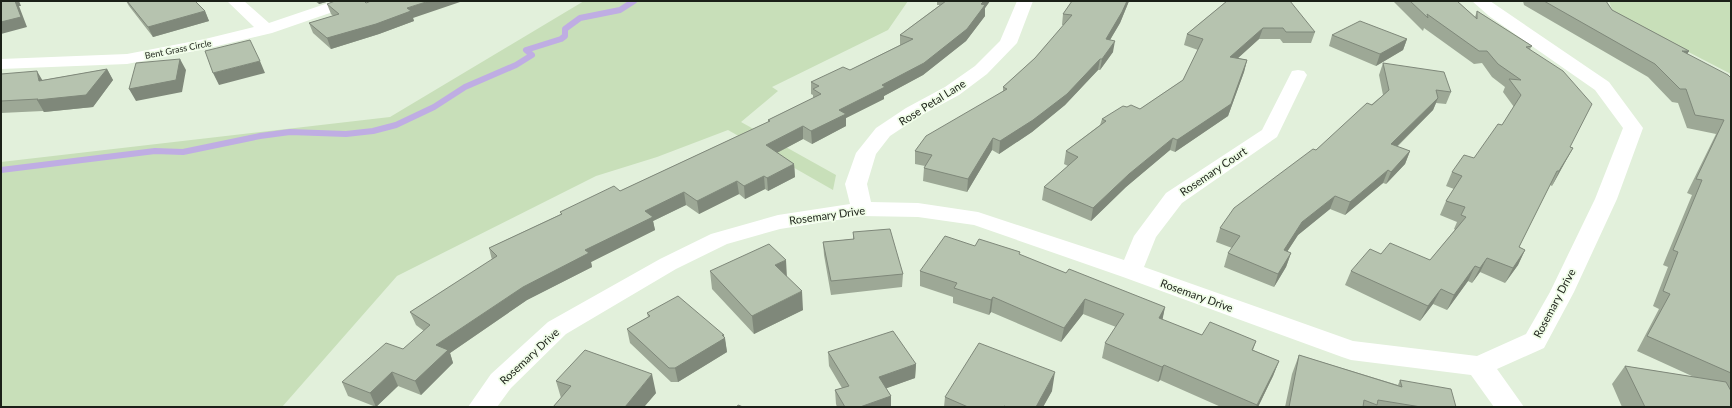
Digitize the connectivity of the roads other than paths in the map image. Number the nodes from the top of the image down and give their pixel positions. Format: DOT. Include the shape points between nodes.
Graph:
graph roads {
  1 [pos="235,1"];
  2 [pos="350,1"];
  3 [pos="1025,1"];
  4 [pos="1480,1"];
  5 [pos="266,29"];
  6 [pos="1,64"];
  7 [pos="1298,75"];
  8 [pos="862,209"];
  9 [pos="1131,271"];
  10 [pos="1479,366"];
  11 [pos="482,407"];
  12 [pos="1510,407"];
  1 -- 5 [label="street"];
  2 -- 5 [label="street, Bent Grass Circle"];
  3 -- 8 [label="street, Rose Petal Lane" via="1008,43 981,70 952,91 883,132 866,153 856,184"];
  4 -- 10 [label="street, Rosemary Drive" via="1602,86 1633,128 1606,199 1562,292 1535,341"];
  5 -- 6 [label="street, Bent Grass Circle" via="127,59"];
  7 -- 9 [label="street, Rosemary Court" via="1270,133 1174,198 1145,236"];
  8 -- 9 [label="street, Rosemary Drive" via="918,210 978,219"];
  8 -- 11 [label="street, Rosemary Drive" via="778,222 719,239 668,264 557,328 500,381"];
  9 -- 10 [label="street, Rosemary Drive" via="1351,350"];
  10 -- 12 [label="street"];
}
